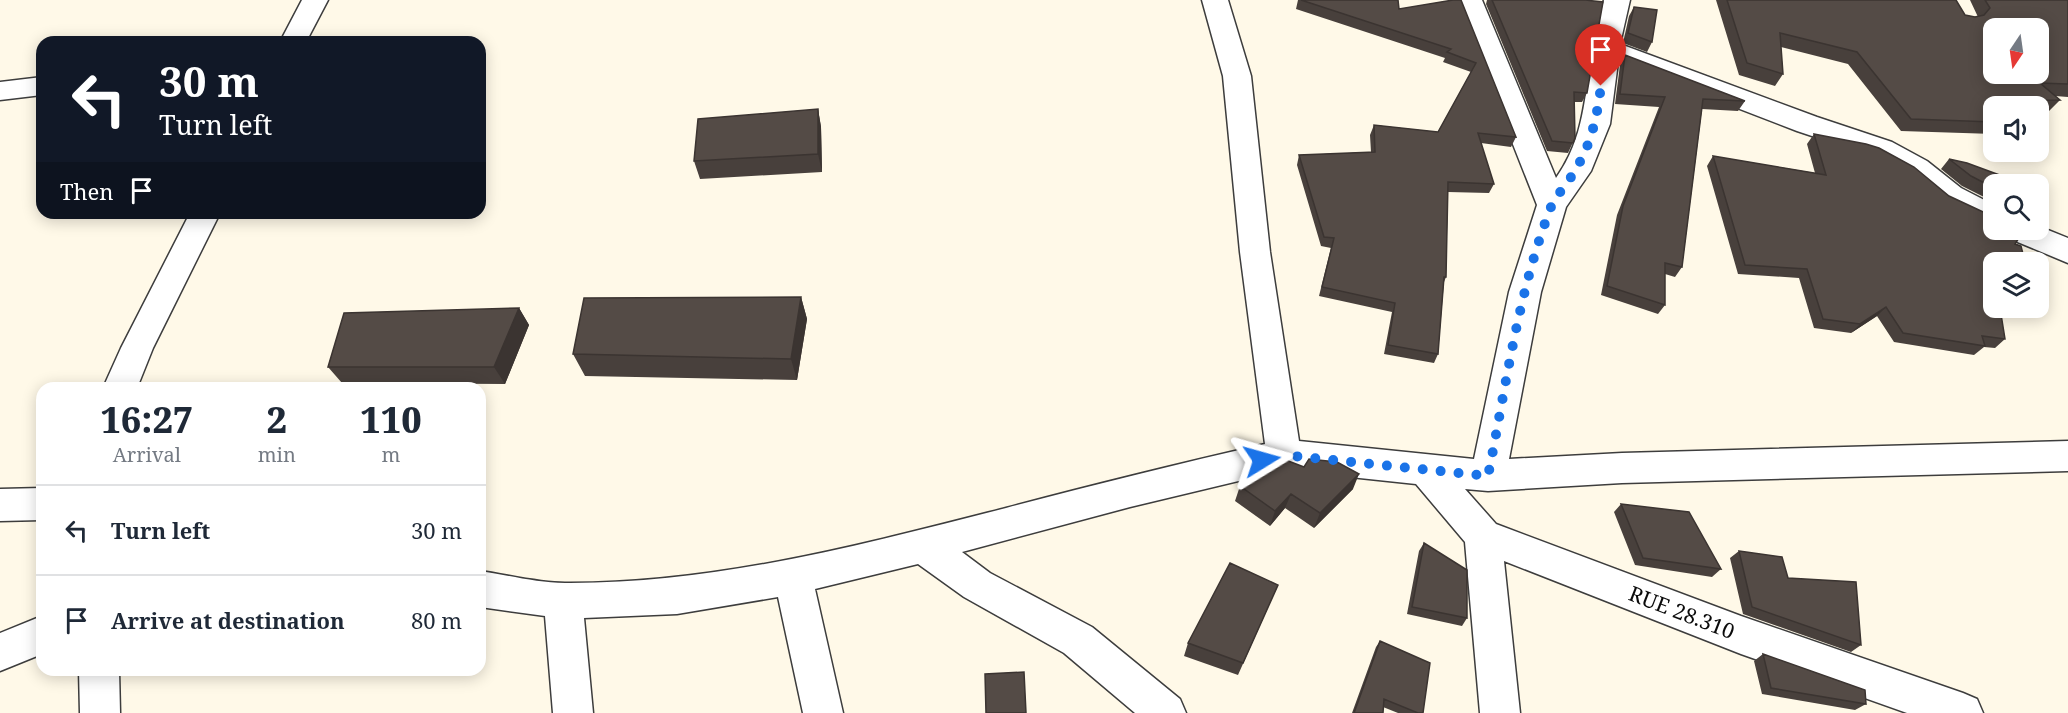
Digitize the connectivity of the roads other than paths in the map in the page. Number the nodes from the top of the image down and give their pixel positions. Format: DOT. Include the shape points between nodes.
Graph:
graph roads {
  1 [pos="315,0"];
  2 [pos="1215,0"];
  3 [pos="1469,0"];
  4 [pos="1617,0"];
  5 [pos="296,36"];
  6 [pos="1606,48"];
  7 [pos="36,87"];
  8 [pos="0,91"];
  9 [pos="1552,205"];
  10 [pos="1983,212"];
  11 [pos="202,219"];
  12 [pos="2041,240"];
  13 [pos="2067,252"];
  14 [pos="123,382"];
  15 [pos="1284,455"];
  16 [pos="2068,456"];
  17 [pos="1427,471"];
  18 [pos="1488,476"];
  19 [pos="36,504"];
  20 [pos="0,505"];
  21 [pos="1483,536"];
  22 [pos="923,546"];
  23 [pos="793,576"];
  24 [pos="486,590"];
  25 [pos="563,601"];
  26 [pos="36,638"];
  27 [pos="0,652"];
  28 [pos="99,676"];
  29 [pos="99,712"];
  30 [pos="1500,712"];
  31 [pos="573,713"];
  32 [pos="823,713"];
  33 [pos="1166,713"];
  34 [pos="1963,713"];
  1 -- 5 [label="street"];
  2 -- 15 [label="street" via="1237,76 1255,252"];
  3 -- 9 [label="street"];
  4 -- 6 [label="street"];
  6 -- 9 [label="street" via="1591,140 1576,171"];
  6 -- 10 [label="street" via="1882,149 1917,168 1951,196"];
  7 -- 8 [label="street"];
  9 -- 18 [label="street" via="1525,292"];
  11 -- 14 [label="street"];
  12 -- 13 [label="street"];
  15 -- 17 [label="street"];
  15 -- 22 [label="street"];
  16 -- 18 [label="street" via="1622,468"];
  17 -- 18 [label="street"];
  17 -- 21 [label="street, RUE 28.310"];
  19 -- 20 [label="street"];
  21 -- 30 [label="street"];
  21 -- 34 [label="street, RUE 28.310" via="1741,635"];
  22 -- 23 [label="street"];
  22 -- 33 [label="street" via="978,585 1078,640"];
  23 -- 25 [label="street" via="677,596"];
  23 -- 32 [label="street"];
  24 -- 25 [label="street"];
  25 -- 31 [label="street"];
  26 -- 27 [label="street"];
  28 -- 29 [label="street"];
}
